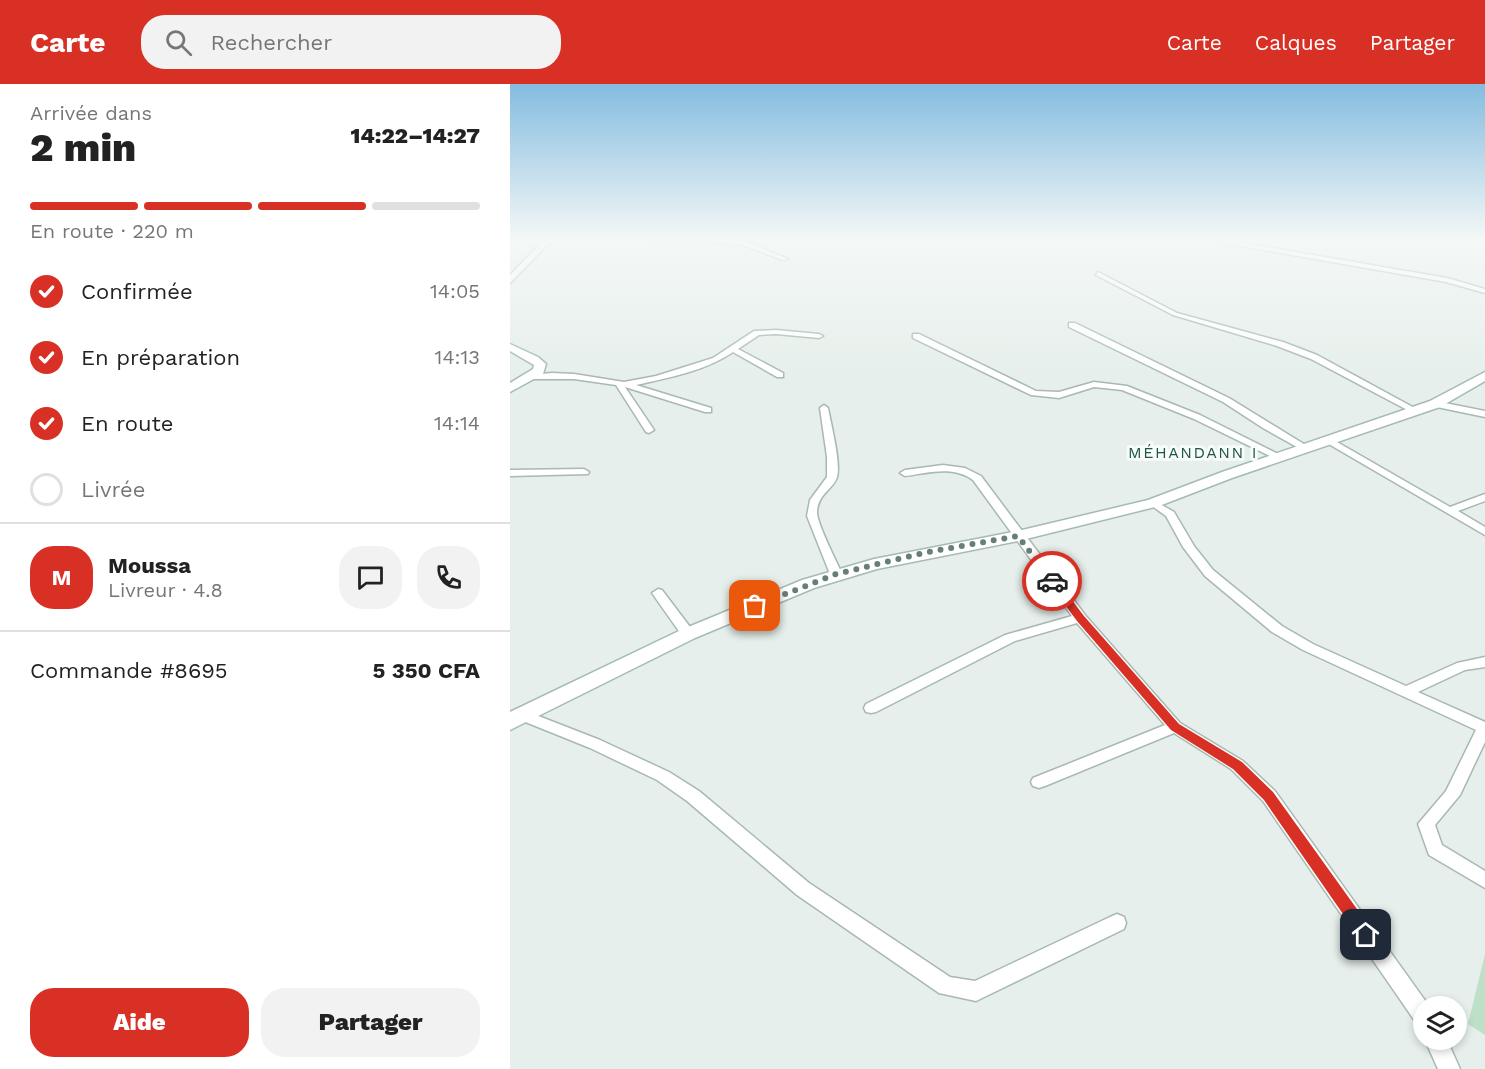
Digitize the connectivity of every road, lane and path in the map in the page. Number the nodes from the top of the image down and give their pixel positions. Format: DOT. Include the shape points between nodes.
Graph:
graph roads {
  1 [pos="1119,285"];
  2 [pos="1464,285"];
  3 [pos="1485,291"];
  4 [pos="1072,325"];
  5 [pos="819,336"];
  6 [pos="916,336"];
  7 [pos="510,347"];
  8 [pos="734,350"];
  9 [pos="780,375"];
  10 [pos="1485,376"];
  11 [pos="531,377"];
  12 [pos="620,385"];
  13 [pos="510,388"];
  14 [pos="1435,404"];
  15 [pos="824,408"];
  16 [pos="708,410"];
  17 [pos="1416,411"];
  18 [pos="1485,414"];
  19 [pos="649,430"];
  20 [pos="1330,441"];
  21 [pos="1307,449"];
  22 [pos="1281,458"];
  23 [pos="584,472"];
  24 [pos="510,473"];
  25 [pos="905,473"];
  26 [pos="1485,497"];
  27 [pos="1153,503"];
  28 [pos="1449,511"];
  29 [pos="1485,531"];
  30 [pos="1018,536"];
  31 [pos="836,574"];
  32 [pos="658,593"];
  33 [pos="1080,618"];
  34 [pos="688,634"];
  35 [pos="1485,662"];
  36 [pos="1407,691"];
  37 [pos="871,708"];
  38 [pos="516,719"];
  39 [pos="1175,727"];
  40 [pos="1485,728"];
  41 [pos="1039,783"];
  42 [pos="1485,880"];
  43 [pos="1117,923"];
  44 [pos="1413,1001"];
  45 [pos="1440,1050"];
  46 [pos="1449,1069"];
  1 -- 17 [label="street" via="1175,314 1314,357"];
  2 -- 3 [label="street"];
  4 -- 21 [label="street" via="1226,400"];
  5 -- 8 [label="street" via="756,333"];
  6 -- 22 [label="street" via="1034,393 1059,394 1094,384 1124,388 1197,417"];
  7 -- 11 [label="street" via="540,364 539,371"];
  8 -- 9 [label="street"];
  8 -- 12 [label="street" via="688,369"];
  10 -- 14 [label="street"];
  11 -- 12 [label="street" via="563,375"];
  11 -- 13 [label="street"];
  12 -- 16 [label="street" via="663,393"];
  12 -- 19 [label="street"];
  14 -- 17 [label="street"];
  14 -- 18 [label="street"];
  15 -- 31 [label="street" via="832,478 824,485 812,516"];
  17 -- 20 [label="street"];
  20 -- 21 [label="street"];
  20 -- 28 [label="street"];
  21 -- 22 [label="street"];
  22 -- 27 [label="street"];
  23 -- 24 [label="street"];
  25 -- 30 [label="street" via="969,471"];
  26 -- 28 [label="street"];
  27 -- 30 [label="street"];
  27 -- 36 [label="street" via="1170,514 1209,573 1277,630"];
  28 -- 29 [label="street"];
  30 -- 31 [label="street"];
  30 -- 33 [label="street"];
  31 -- 34 [label="street"];
  32 -- 34 [label="street"];
  33 -- 37 [label="street" via="1010,638"];
  33 -- 39 [label="street"];
  34 -- 38 [label="street"];
  35 -- 36 [label="street" via="1462,666"];
  36 -- 40 [label="street"];
  38 -- 43 [label="street" via="595,744 663,776 693,796 803,889 946,986 976,991"];
  39 -- 41 [label="street"];
  39 -- 44 [label="street" via="1237,765 1269,796"];
  40 -- 42 [label="street" via="1452,795 1426,824 1435,850"];
  45 -- 46 [label="street"];
}
